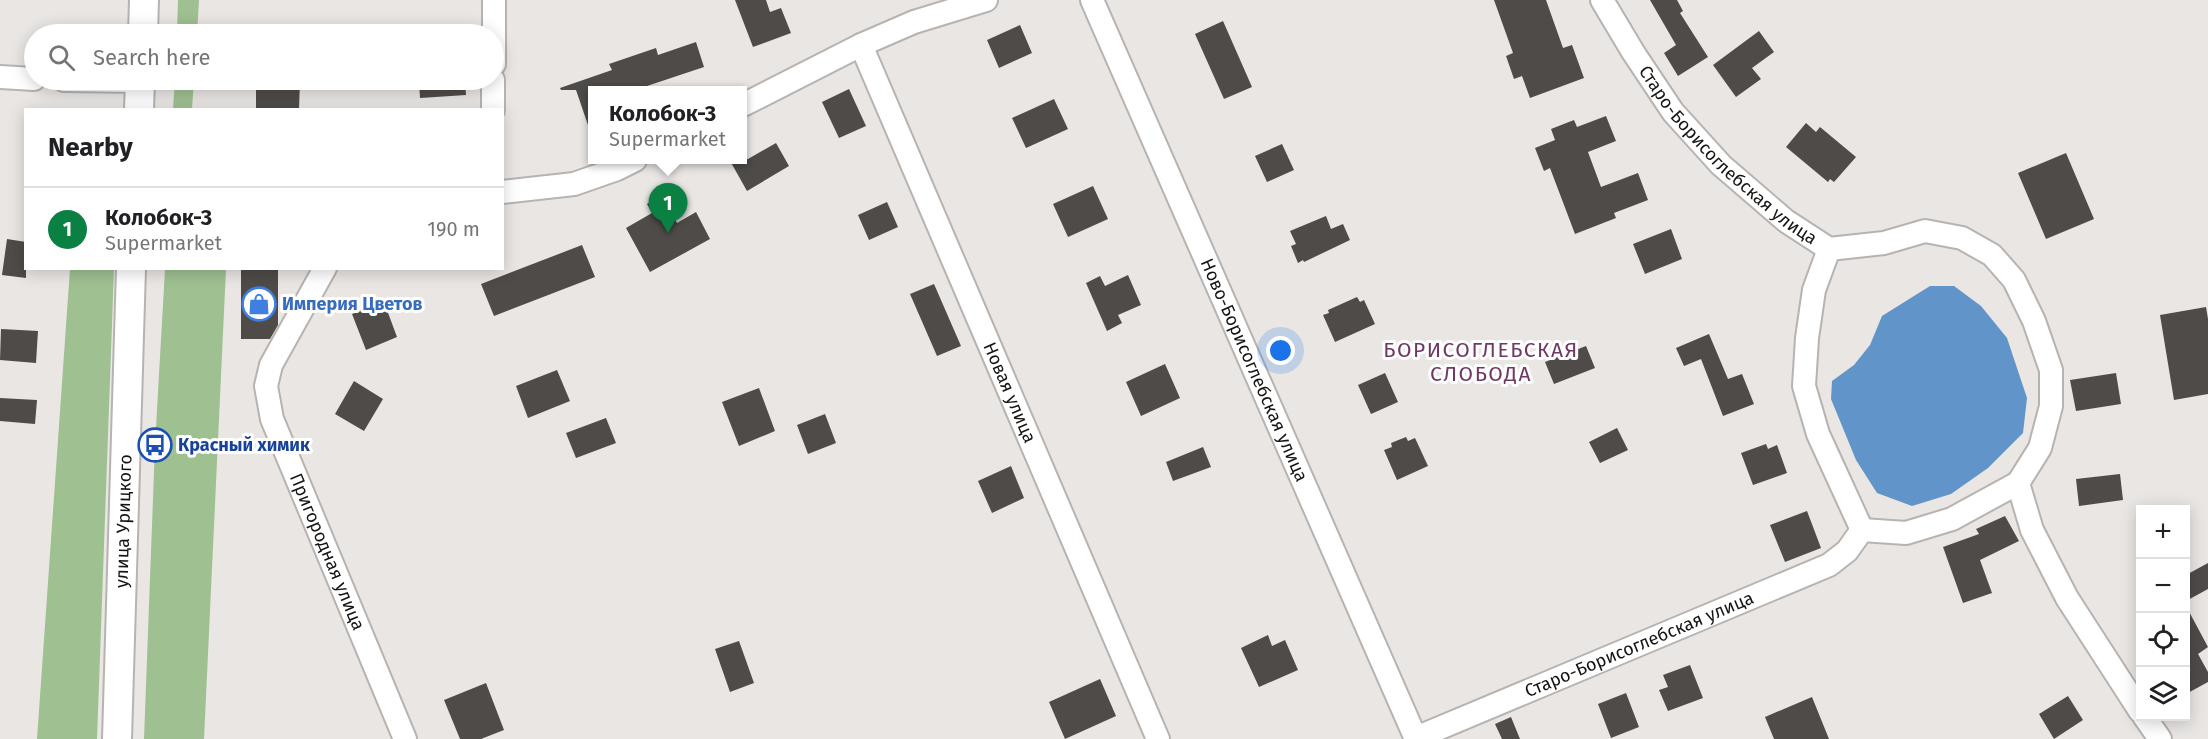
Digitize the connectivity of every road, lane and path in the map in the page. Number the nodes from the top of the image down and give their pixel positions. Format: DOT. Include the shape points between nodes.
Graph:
graph roads {
  1 [pos="144,0"];
  2 [pos="494,0"];
  3 [pos="986,0"];
  4 [pos="1092,0"];
  5 [pos="1602,0"];
  6 [pos="143,24"];
  7 [pos="494,24"];
  8 [pos="861,45"];
  9 [pos="0,77"];
  10 [pos="24,78"];
  11 [pos="140,90"];
  12 [pos="494,90"];
  13 [pos="747,103"];
  14 [pos="139,108"];
  15 [pos="493,108"];
  16 [pos="625,164"];
  17 [pos="504,192"];
  18 [pos="1829,249"];
  19 [pos="131,270"];
  20 [pos="324,270"];
  21 [pos="2018,483"];
  22 [pos="1862,530"];
  23 [pos="2136,705"];
  24 [pos="2147,721"];
  25 [pos="117,739"];
  26 [pos="405,739"];
  27 [pos="1158,739"];
  28 [pos="1416,739"];
  29 [pos="2160,739"];
  1 -- 6 [label="main road"];
  2 -- 7 [label="street"];
  3 -- 8 [label="street" via="914,22"];
  4 -- 28 [label="street, Ново-Борисоглебская улица"];
  5 -- 18 [label="street, Старо-Борисоглебская улица" via="1673,112 1714,158 1786,221"];
  8 -- 13 [label="street"];
  8 -- 27 [label="street, Новая улица"];
  9 -- 10 [label="street"];
  11 -- 14 [label="main road"];
  12 -- 15 [label="street"];
  16 -- 17 [label="street" via="574,184"];
  18 -- 21 [label="street, Старо-Борисоглебская улица" via="1884,243 1925,231 1962,238 1992,255 2014,280 2051,370 2051,406 2040,448"];
  18 -- 22 [label="street" via="1814,290 1804,386 1818,434"];
  19 -- 25 [label="main road, улица Урицкого"];
  20 -- 26 [label="street, Пригородная улица" via="271,365 266,386 272,419"];
  21 -- 22 [label="street, Старо-Борисоглебская улица" via="1952,519 1906,533"];
  21 -- 23 [label="street" via="2032,530 2067,598"];
  22 -- 28 [label="street, Старо-Борисоглебская улица" via="1847,551 1829,565"];
  24 -- 29 [label="street"];
}
